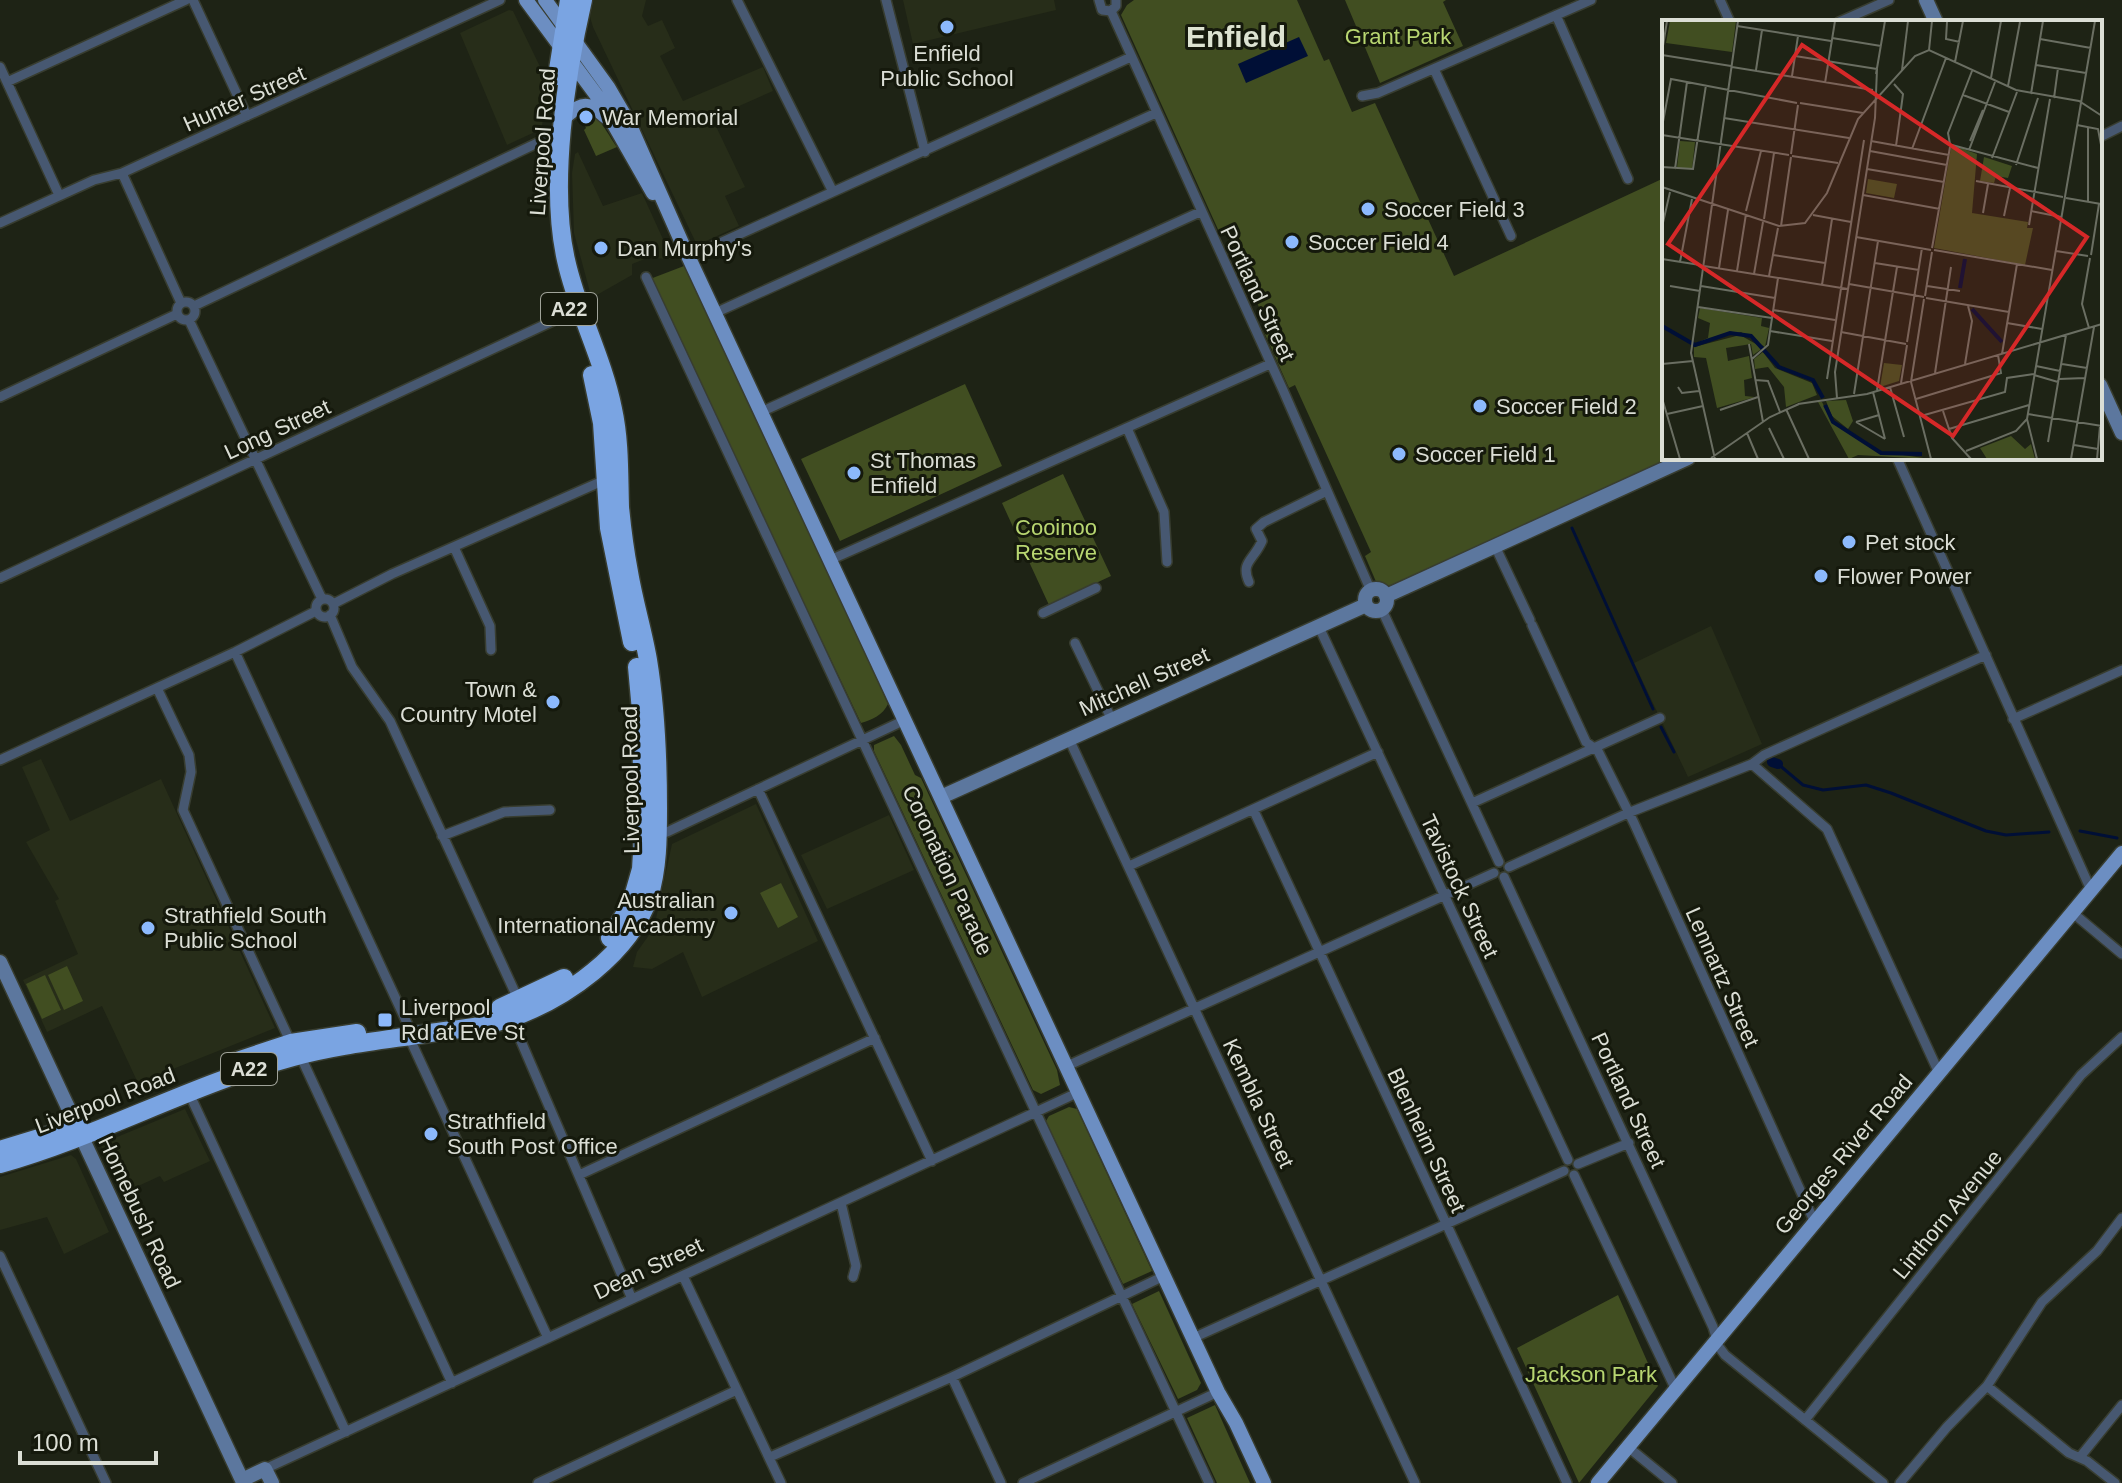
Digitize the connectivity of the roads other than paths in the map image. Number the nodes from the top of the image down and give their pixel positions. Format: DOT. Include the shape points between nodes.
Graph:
graph roads {
  1 [pos="186,0"];
  2 [pos="193,0"];
  3 [pos="500,0"];
  4 [pos="526,0"];
  5 [pos="545,0"];
  6 [pos="569,0"];
  7 [pos="583,0"];
  8 [pos="737,0"];
  9 [pos="886,0"];
  10 [pos="1099,0"];
  11 [pos="1116,0"];
  12 [pos="1591,0"];
  13 [pos="1720,0"];
  14 [pos="1889,0"];
  15 [pos="1926,0"];
  16 [pos="1111,11"];
  17 [pos="1556,15"];
  18 [pos="1729,20"];
  19 [pos="1844,20"];
  20 [pos="1935,20"];
  21 [pos="568,45"];
  22 [pos="1131,57"];
  23 [pos="0,67"];
  24 [pos="1434,69"];
  25 [pos="7,82"];
  26 [pos="1362,96"];
  27 [pos="1156,113"];
  28 [pos="247,116"];
  29 [pos="565,117"];
  30 [pos="615,126"];
  31 [pos="2122,126"];
  32 [pos="552,136"];
  33 [pos="2102,136"];
  34 [pos="925,152"];
  35 [pos="122,173"];
  36 [pos="1628,179"];
  37 [pos="833,192"];
  38 [pos="59,195"];
  39 [pos="1200,212"];
  40 [pos="0,223"];
  41 [pos="1511,236"];
  42 [pos="681,240"];
  43 [pos="689,257"];
  44 [pos="646,277"];
  45 [pos="181,303"];
  46 [pos="194,306"];
  47 [pos="570,313"];
  48 [pos="715,313"];
  49 [pos="177,314"];
  50 [pos="189,320"];
  51 [pos="1270,364"];
  52 [pos="2102,389"];
  53 [pos="0,397"];
  54 [pos="761,412"];
  55 [pos="1127,428"];
  56 [pos="2122,433"];
  57 [pos="255,459"];
  58 [pos="1684,460"];
  59 [pos="1898,460"];
  60 [pos="612,477"];
  61 [pos="1327,491"];
  62 [pos="1495,546"];
  63 [pos="454,547"];
  64 [pos="830,560"];
  65 [pos="1167,562"];
  66 [pos="0,578"];
  67 [pos="1249,582"];
  68 [pos="1096,588"];
  69 [pos="1368,598"];
  70 [pos="322,599"];
  71 [pos="1384,603"];
  72 [pos="333,604"];
  73 [pos="316,611"];
  74 [pos="1043,613"];
  75 [pos="330,615"];
  76 [pos="1319,627"];
  77 [pos="1075,643"];
  78 [pos="491,650"];
  79 [pos="235,652"];
  80 [pos="1986,655"];
  81 [pos="2122,670"];
  82 [pos="157,688"];
  83 [pos="1660,718"];
  84 [pos="2013,719"];
  85 [pos="905,720"];
  86 [pos="1112,720"];
  87 [pos="1069,739"];
  88 [pos="864,740"];
  89 [pos="1595,747"];
  90 [pos="1378,752"];
  91 [pos="0,760"];
  92 [pos="1752,764"];
  93 [pos="758,789"];
  94 [pos="941,797"];
  95 [pos="1472,803"];
  96 [pos="550,810"];
  97 [pos="1254,811"];
  98 [pos="1628,813"];
  99 [pos="651,834"];
  100 [pos="442,836"];
  101 [pos="2122,853"];
  102 [pos="1499,862"];
  103 [pos="1129,866"];
  104 [pos="1509,867"];
  105 [pos="1499,875"];
  106 [pos="2091,890"];
  107 [pos="1444,897"];
  108 [pos="2073,913"];
  109 [pos="1319,953"];
  110 [pos="2122,954"];
  111 [pos="0,962"];
  112 [pos="1194,1008"];
  113 [pos="515,1009"];
  114 [pos="408,1031"];
  115 [pos="2122,1037"];
  116 [pos="875,1038"];
  117 [pos="295,1049"];
  118 [pos="1067,1066"];
  119 [pos="1939,1073"];
  120 [pos="1079,1092"];
  121 [pos="189,1093"];
  122 [pos="1037,1112"];
  123 [pos="79,1132"];
  124 [pos="1629,1143"];
  125 [pos="0,1150"];
  126 [pos="932,1161"];
  127 [pos="1573,1162"];
  128 [pos="0,1164"];
  129 [pos="1569,1173"];
  130 [pos="579,1175"];
  131 [pos="841,1203"];
  132 [pos="2122,1218"];
  133 [pos="1446,1223"];
  134 [pos="1815,1223"];
  135 [pos="0,1256"];
  136 [pos="683,1276"];
  137 [pos="1164,1276"];
  138 [pos="853,1277"];
  139 [pos="1320,1280"];
  140 [pos="1123,1296"];
  141 [pos="632,1299"];
  142 [pos="548,1338"];
  143 [pos="1193,1338"];
  144 [pos="1717,1340"];
  145 [pos="952,1377"];
  146 [pos="452,1383"];
  147 [pos="1987,1386"];
  148 [pos="737,1390"];
  149 [pos="1676,1390"];
  150 [pos="1218,1392"];
  151 [pos="2122,1405"];
  152 [pos="1176,1412"];
  153 [pos="1805,1420"];
  154 [pos="346,1432"];
  155 [pos="1628,1447"];
  156 [pos="770,1457"];
  157 [pos="2080,1457"];
  158 [pos="268,1476"];
  159 [pos="239,1482"];
  160 [pos="106,1483"];
  161 [pos="538,1483"];
  162 [pos="781,1483"];
  163 [pos="1001,1483"];
  164 [pos="1023,1483"];
  165 [pos="1209,1483"];
  166 [pos="1255,1483"];
  167 [pos="1264,1483"];
  168 [pos="1415,1483"];
  169 [pos="1567,1483"];
  170 [pos="1598,1483"];
  171 [pos="1672,1483"];
  172 [pos="1883,1483"];
  173 [pos="1900,1483"];
  174 [pos="2115,1483"];
  1 -- 25 [label="street"];
  2 -- 28 [label="street"];
  3 -- 28 [label="street, Hunter Street"];
  4 -- 21 [label="main road"];
  5 -- 21 [label="main road"];
  6 -- 21 [label="highway, Liverpool Road / A22"];
  7 -- 21 [label="highway, Liverpool Road / A22"];
  8 -- 37 [label="street"];
  9 -- 34 [label="street"];
  10 -- 16 [label="street" via="1102,10"];
  11 -- 16 [label="street"];
  12 -- 17 [label="street"];
  13 -- 18 [label="street"];
  14 -- 19 [label="street"];
  15 -- 20 [label="street"];
  16 -- 22 [label="street, Portland Street"];
  17 -- 24 [label="street"];
  17 -- 36 [label="street"];
  21 -- 29 [label="highway, Liverpool Road / A22"];
  21 -- 30 [label="main road, Coronation Parade"];
  21 -- 32 [label="highway, Liverpool Road / A22"];
  21 -- 42 [label="main road, Coronation Parade" via="608,87 629,123"];
  22 -- 27 [label="street, Portland Street"];
  22 -- 34 [label="street"];
  23 -- 25 [label="street"];
  24 -- 26 [label="street"];
  24 -- 41 [label="street"];
  25 -- 38 [label="street"];
  27 -- 39 [label="street, Portland Street"];
  27 -- 48 [label="street"];
  28 -- 35 [label="street, Hunter Street"];
  29 -- 30 [label="main road" via="587,104"];
  29 -- 60 [label="highway, Liverpool Road / A22" via="559,179 562,237 572,285 609,392 616,428"];
  30 -- 42 [label="main road, Coronation Parade"];
  31 -- 33 [label="street"];
  32 -- 46 [label="street"];
  32 -- 47 [label="highway, Liverpool Road / A22" via="549,234"];
  34 -- 37 [label="street"];
  35 -- 38 [label="street, Hunter Street"];
  35 -- 45 [label="street"];
  37 -- 43 [label="street"];
  38 -- 40 [label="street, Hunter Street"];
  39 -- 51 [label="street, Portland Street"];
  39 -- 54 [label="street"];
  42 -- 43 [label="main road, Coronation Parade"];
  43 -- 48 [label="main road, Coronation Parade"];
  44 -- 88 [label="street, Coronation Parade"];
  45 -- 46 [label="street"];
  45 -- 49 [label="street"];
  46 -- 50 [label="street"];
  47 -- 57 [label="street, Long Street"];
  47 -- 60 [label="highway, Liverpool Road / A22" via="600,408"];
  48 -- 54 [label="main road, Coronation Parade"];
  49 -- 50 [label="street"];
  49 -- 53 [label="street"];
  50 -- 57 [label="street"];
  51 -- 55 [label="street"];
  51 -- 61 [label="street, Portland Street"];
  52 -- 56 [label="street"];
  54 -- 64 [label="main road, Coronation Parade"];
  55 -- 64 [label="street"];
  55 -- 65 [label="street" via="1164,512"];
  57 -- 66 [label="street, Long Street"];
  57 -- 70 [label="street"];
  58 -- 62 [label="street"];
  59 -- 80 [label="street"];
  60 -- 63 [label="street"];
  60 -- 99 [label="highway, Liverpool Road / A22" via="614,556 639,681"];
  61 -- 67 [label="street" via="1256,529 1262,541 1245,565"];
  61 -- 69 [label="street, Portland Street"];
  62 -- 71 [label="street"];
  62 -- 89 [label="street, Lennartz Street" via="1586,742"];
  63 -- 72 [label="street"];
  63 -- 78 [label="street" via="490,626"];
  64 -- 85 [label="main road, Coronation Parade"];
  68 -- 74 [label="street"];
  69 -- 71 [label="street" via="1380,590"];
  69 -- 76 [label="street, Mitchell Street"];
  70 -- 72 [label="street"];
  70 -- 73 [label="street"];
  71 -- 95 [label="street"];
  72 -- 75 [label="street"];
  73 -- 75 [label="street" via="321,617"];
  73 -- 79 [label="street"];
  75 -- 100 [label="street" via="352,667 390,721"];
  76 -- 86 [label="street, Mitchell Street"];
  76 -- 90 [label="street, Tavistock Street"];
  77 -- 86 [label="street"];
  79 -- 82 [label="street"];
  79 -- 114 [label="street"];
  80 -- 84 [label="street"];
  80 -- 92 [label="street"];
  81 -- 84 [label="street"];
  82 -- 91 [label="street"];
  82 -- 117 [label="street" via="189,755 183,810"];
  83 -- 89 [label="street"];
  84 -- 106 [label="street"];
  85 -- 88 [label="street"];
  85 -- 94 [label="main road, Coronation Parade"];
  86 -- 87 [label="street, Mitchell Street"];
  87 -- 94 [label="street, Mitchell Street"];
  87 -- 103 [label="street, Kembla Street"];
  88 -- 93 [label="street"];
  88 -- 122 [label="street, Coronation Parade"];
  89 -- 95 [label="street"];
  89 -- 98 [label="street, Lennartz Street"];
  90 -- 97 [label="street"];
  90 -- 107 [label="street, Tavistock Street"];
  92 -- 98 [label="street"];
  92 -- 119 [label="street" via="1827,829"];
  93 -- 99 [label="street" via="667,832"];
  93 -- 116 [label="street"];
  94 -- 118 [label="main road, Coronation Parade"];
  95 -- 102 [label="street"];
  96 -- 100 [label="street" via="504,812"];
  97 -- 103 [label="street"];
  97 -- 109 [label="street, Blenheim Street"];
  98 -- 104 [label="street"];
  98 -- 134 [label="street, Lennartz Street"];
  99 -- 113 [label="highway, Liverpool Road / A22" via="631,904 610,937 588,961"];
  100 -- 113 [label="street"];
  101 -- 106 [label="main road, Georges River Road"];
  102 -- 104 [label="street"];
  102 -- 105 [label="street" via="1494,867"];
  103 -- 112 [label="street, Kembla Street"];
  104 -- 105 [label="street" via="1509,873"];
  105 -- 107 [label="street"];
  105 -- 124 [label="street, Portland Street"];
  106 -- 108 [label="main road, Georges River Road"];
  107 -- 109 [label="street"];
  107 -- 127 [label="street, Tavistock Street"];
  108 -- 110 [label="street"];
  108 -- 119 [label="main road, Georges River Road"];
  109 -- 112 [label="street"];
  109 -- 133 [label="street, Blenheim Street"];
  111 -- 123 [label="street, Homebush Road"];
  112 -- 118 [label="street"];
  112 -- 139 [label="street, Kembla Street"];
  113 -- 114 [label="highway, Liverpool Road / A22" via="474,1027"];
  113 -- 130 [label="street"];
  114 -- 117 [label="highway, Liverpool Road / A22"];
  114 -- 142 [label="street"];
  115 -- 153 [label="street, Linthorn Avenue" via="2081,1075"];
  116 -- 126 [label="street"];
  116 -- 130 [label="street"];
  117 -- 121 [label="highway, Liverpool Road / A22"];
  117 -- 123 [label="highway, Liverpool Road / A22" via="230,1063"];
  117 -- 146 [label="street"];
  118 -- 120 [label="main road, Coronation Parade"];
  119 -- 134 [label="main road, Georges River Road"];
  120 -- 122 [label="street, Dean Street"];
  120 -- 137 [label="main road, Coronation Parade"];
  121 -- 123 [label="highway, Liverpool Road / A22"];
  121 -- 154 [label="street"];
  122 -- 126 [label="street, Dean Street"];
  122 -- 140 [label="street, Coronation Parade"];
  123 -- 125 [label="highway, Liverpool Road / A22"];
  123 -- 128 [label="highway, Liverpool Road / A22"];
  123 -- 159 [label="street, Homebush Road"];
  124 -- 127 [label="street"];
  124 -- 144 [label="street, Portland Street"];
  126 -- 131 [label="street, Dean Street"];
  127 -- 129 [label="street" via="1579,1169"];
  129 -- 133 [label="street"];
  129 -- 149 [label="street"];
  130 -- 141 [label="street"];
  131 -- 136 [label="street, Dean Street"];
  131 -- 138 [label="street" via="856,1266"];
  132 -- 147 [label="street" via="2097,1251 2042,1302"];
  133 -- 139 [label="street"];
  133 -- 169 [label="street, Blenheim Street"];
  134 -- 144 [label="main road, Georges River Road"];
  135 -- 160 [label="street"];
  136 -- 141 [label="street, Dean Street"];
  136 -- 148 [label="street"];
  137 -- 140 [label="street"];
  137 -- 143 [label="main road, Coronation Parade"];
  139 -- 143 [label="street"];
  139 -- 168 [label="street, Kembla Street"];
  140 -- 145 [label="street"];
  140 -- 152 [label="street, Coronation Parade"];
  141 -- 142 [label="street, Dean Street"];
  142 -- 146 [label="street, Dean Street"];
  143 -- 150 [label="main road, Coronation Parade"];
  144 -- 149 [label="main road, Georges River Road"];
  144 -- 153 [label="street, Portland Street" via="1723,1354"];
  145 -- 156 [label="street"];
  145 -- 163 [label="street"];
  146 -- 154 [label="street, Dean Street"];
  147 -- 157 [label="street"];
  147 -- 173 [label="street"];
  148 -- 156 [label="street"];
  148 -- 161 [label="street"];
  149 -- 155 [label="main road, Georges River Road"];
  150 -- 152 [label="street"];
  150 -- 166 [label="main road, Coronation Parade"];
  150 -- 167 [label="main road, Coronation Parade"];
  151 -- 157 [label="street"];
  152 -- 164 [label="street"];
  152 -- 165 [label="street, Coronation Parade"];
  153 -- 172 [label="street, Portland Street"];
  154 -- 158 [label="street, Dean Street"];
  155 -- 170 [label="main road, Georges River Road"];
  155 -- 171 [label="street"];
  156 -- 162 [label="street"];
  157 -- 174 [label="street"];
  158 -- 159 [label="street, Dean Street"];
}
